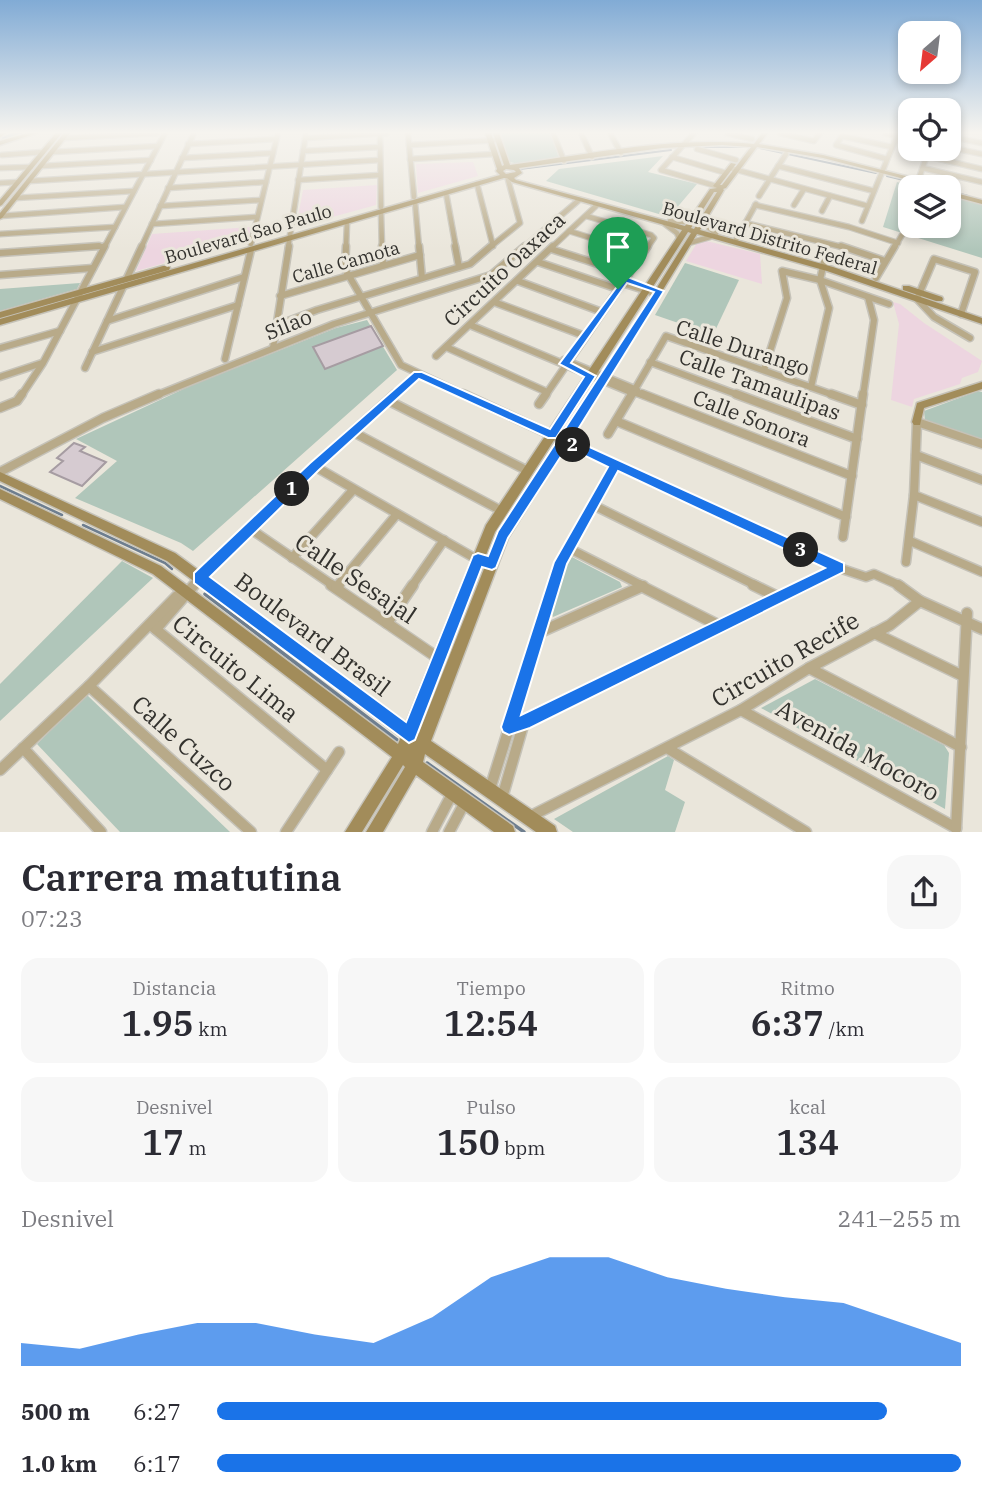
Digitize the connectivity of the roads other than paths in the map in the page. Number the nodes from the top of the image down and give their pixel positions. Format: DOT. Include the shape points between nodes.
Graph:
graph roads {
  1 [pos="27,172"];
  2 [pos="36,172"];
  3 [pos="194,172"];
  4 [pos="269,172"];
  5 [pos="300,172"];
  6 [pos="380,172"];
  7 [pos="411,172"];
  8 [pos="522,172"];
  9 [pos="667,172"];
  10 [pos="730,172"];
  11 [pos="739,172"];
  12 [pos="774,172"];
  13 [pos="800,172"];
  14 [pos="870,172"];
  15 [pos="872,172"];
  16 [pos="939,172"];
  17 [pos="175,173"];
  18 [pos="143,174"];
  19 [pos="508,174"];
  20 [pos="880,174"];
  21 [pos="380,175"];
  22 [pos="898,177"];
  23 [pos="769,179"];
  24 [pos="898,179"];
  25 [pos="298,180"];
  26 [pos="29,181"];
  27 [pos="18,182"];
  28 [pos="266,182"];
  29 [pos="982,182"];
  30 [pos="0,183"];
  31 [pos="477,184"];
  32 [pos="716,186"];
  33 [pos="168,188"];
  34 [pos="804,189"];
  35 [pos="134,191"];
  36 [pos="874,191"];
  37 [pos="446,193"];
  38 [pos="961,194"];
  39 [pos="830,196"];
  40 [pos="15,198"];
  41 [pos="982,199"];
  42 [pos="261,200"];
  43 [pos="414,200"];
  44 [pos="584,200"];
  45 [pos="758,200"];
  46 [pos="2,201"];
  47 [pos="597,205"];
  48 [pos="794,205"];
  49 [pos="160,206"];
  50 [pos="868,206"];
  51 [pos="125,207"];
  52 [pos="381,209"];
  53 [pos="822,211"];
  54 [pos="0,216"];
  55 [pos="586,216"];
  56 [pos="256,217"];
  57 [pos="862,221"];
  58 [pos="347,222"];
  59 [pos="667,223"];
  60 [pos="745,223"];
  61 [pos="152,224"];
  62 [pos="115,227"];
  63 [pos="692,230"];
  64 [pos="569,231"];
  65 [pos="0,234"];
  66 [pos="289,236"];
  67 [pos="713,236"];
  68 [pos="900,238"];
  69 [pos="736,240"];
  70 [pos="898,243"];
  71 [pos="105,246"];
  72 [pos="493,246"];
  73 [pos="251,247"];
  74 [pos="551,249"];
  75 [pos="0,253"];
  76 [pos="642,254"];
  77 [pos="420,255"];
  78 [pos="885,261"];
  79 [pos="538,262"];
  80 [pos="383,265"];
  81 [pos="827,265"];
  82 [pos="459,267"];
  83 [pos="93,268"];
  84 [pos="0,275"];
  85 [pos="348,275"];
  86 [pos="244,277"];
  87 [pos="127,278"];
  88 [pos="422,278"];
  89 [pos="876,278"];
  90 [pos="518,281"];
  91 [pos="623,281"];
  92 [pos="824,283"];
  93 [pos="891,286"];
  94 [pos="123,287"];
  95 [pos="81,291"];
  96 [pos="653,291"];
  97 [pos="280,296"];
  98 [pos="918,296"];
  99 [pos="360,297"];
  100 [pos="868,297"];
  101 [pos="76,300"];
  102 [pos="494,302"];
  103 [pos="238,304"];
  104 [pos="890,304"];
  105 [pos="962,311"];
  106 [pos="602,312"];
  107 [pos="369,314"];
  108 [pos="982,314"];
  109 [pos="0,315"];
  110 [pos="107,321"];
  111 [pos="982,321"];
  112 [pos="0,322"];
  113 [pos="470,325"];
  114 [pos="275,326"];
  115 [pos="60,331"];
  116 [pos="585,336"];
  117 [pos="970,338"];
  118 [pos="446,347"];
  119 [pos="0,348"];
  120 [pos="273,348"];
  121 [pos="92,352"];
  122 [pos="436,356"];
  123 [pos="225,359"];
  124 [pos="564,362"];
  125 [pos="650,362"];
  126 [pos="43,363"];
  127 [pos="86,368"];
  128 [pos="764,370"];
  129 [pos="592,373"];
  130 [pos="418,374"];
  131 [pos="0,377"];
  132 [pos="605,378"];
  133 [pos="811,387"];
  134 [pos="981,387"];
  135 [pos="636,391"];
  136 [pos="547,392"];
  137 [pos="389,401"];
  138 [pos="539,404"];
  139 [pos="862,405"];
  140 [pos="0,408"];
  141 [pos="616,421"];
  142 [pos="917,422"];
  143 [pos="353,432"];
  144 [pos="608,434"];
  145 [pos="552,435"];
  146 [pos="857,439"];
  147 [pos="565,441"];
  148 [pos="982,444"];
  149 [pos="916,455"];
  150 [pos="615,465"];
  151 [pos="314,466"];
  152 [pos="528,471"];
  153 [pos="0,474"];
  154 [pos="852,476"];
  155 [pos="982,480"];
  156 [pos="353,490"];
  157 [pos="0,494"];
  158 [pos="914,495"];
  159 [pos="593,505"];
  160 [pos="502,511"];
  161 [pos="397,514"];
  162 [pos="846,517"];
  163 [pos="982,522"];
  164 [pos="252,530"];
  165 [pos="843,537"];
  166 [pos="444,540"];
  167 [pos="910,541"];
  168 [pos="568,548"];
  169 [pos="292,558"];
  170 [pos="478,560"];
  171 [pos="906,562"];
  172 [pos="492,564"];
  173 [pos="839,568"];
  174 [pos="982,572"];
  175 [pos="199,578"];
  176 [pos="643,586"];
  177 [pos="336,589"];
  178 [pos="188,592"];
  179 [pos="778,597"];
  180 [pos="920,601"];
  181 [pos="967,617"];
  182 [pos="387,623"];
  183 [pos="718,625"];
  184 [pos="153,627"];
  185 [pos="982,629"];
  186 [pos="538,633"];
  187 [pos="874,633"];
  188 [pos="438,658"];
  189 [pos="808,668"];
  190 [pos="964,676"];
  191 [pos="89,686"];
  192 [pos="741,710"];
  193 [pos="524,722"];
  194 [pos="509,727"];
  195 [pos="409,734"];
  196 [pos="422,744"];
  197 [pos="961,747"];
  198 [pos="23,748"];
  199 [pos="667,748"];
  200 [pos="339,752"];
  201 [pos="401,755"];
  202 [pos="414,765"];
  203 [pos="0,770"];
  204 [pos="327,770"];
  205 [pos="453,793"];
  206 [pos="496,795"];
  207 [pos="465,802"];
  208 [pos="528,818"];
  209 [pos="956,830"];
  210 [pos="101,832"];
  211 [pos="251,832"];
  212 [pos="285,832"];
  213 [pos="353,832"];
  214 [pos="374,832"];
  215 [pos="432,832"];
  216 [pos="449,832"];
  217 [pos="507,832"];
  218 [pos="549,832"];
  219 [pos="806,832"];
  1 -- 27 [label="main road"];
  2 -- 26 [label="main road"];
  3 -- 17 [label="street"];
  4 -- 28 [label="street"];
  5 -- 25 [label="street"];
  6 -- 21 [label="street"];
  7 -- 43 [label="street"];
  8 -- 19 [label="main road, Boulevard Sao Paulo"];
  9 -- 32 [label="street"];
  10 -- 32 [label="main road" via="724,187"];
  11 -- 23 [label="street"];
  12 -- 23 [label="street"];
  13 -- 36 [label="street"];
  14 -- 20 [label="main road"];
  15 -- 20 [label="main road"];
  16 -- 29 [label="street"];
  17 -- 18 [label="street"];
  17 -- 33 [label="street"];
  18 -- 26 [label="street"];
  18 -- 35 [label="street"];
  19 -- 31 [label="main road, Boulevard Sao Paulo"];
  19 -- 43 [label="main road, Boulevard Sao Paulo"];
  19 -- 44 [label="main road, Boulevard Distrito Federal" via="514,181"];
  19 -- 72 [label="street" via="520,223"];
  20 -- 22 [label="main road"];
  20 -- 24 [label="main road"];
  20 -- 36 [label="street"];
  21 -- 25 [label="street"];
  21 -- 52 [label="street"];
  23 -- 34 [label="street"];
  23 -- 45 [label="street"];
  25 -- 66 [label="street"];
  26 -- 40 [label="main road"];
  27 -- 30 [label="street"];
  27 -- 46 [label="main road"];
  28 -- 33 [label="street"];
  28 -- 42 [label="street"];
  31 -- 37 [label="main road, Boulevard Sao Paulo"];
  31 -- 72 [label="street"];
  33 -- 49 [label="street"];
  34 -- 39 [label="street"];
  34 -- 48 [label="street"];
  35 -- 40 [label="street"];
  35 -- 51 [label="street"];
  36 -- 50 [label="street"];
  37 -- 43 [label="main road, Boulevard Sao Paulo"];
  37 -- 82 [label="street"];
  38 -- 41 [label="main road"];
  39 -- 50 [label="street"];
  39 -- 53 [label="street"];
  40 -- 54 [label="main road"];
  42 -- 49 [label="street"];
  42 -- 56 [label="street"];
  43 -- 52 [label="main road, Boulevard Sao Paulo"];
  43 -- 77 [label="street"];
  44 -- 47 [label="main road, Boulevard Distrito Federal"];
  44 -- 59 [label="main road, Boulevard Distrito Federal"];
  44 -- 107 [label="street, Silao" via="491,275"];
  45 -- 60 [label="street"];
  45 -- 70 [label="street"];
  47 -- 55 [label="street, Circuito Oaxaca"];
  47 -- 59 [label="main road, Boulevard Distrito Federal"];
  49 -- 61 [label="street"];
  50 -- 57 [label="street"];
  51 -- 54 [label="street"];
  51 -- 62 [label="street"];
  52 -- 58 [label="main road, Boulevard Sao Paulo"];
  52 -- 66 [label="main road, Boulevard Sao Paulo"];
  52 -- 80 [label="street"];
  55 -- 64 [label="street, Circuito Oaxaca"];
  55 -- 76 [label="street, Circuito Oaxaca" via="654,237"];
  56 -- 61 [label="street"];
  56 -- 73 [label="street"];
  58 -- 66 [label="main road, Boulevard Sao Paulo"];
  58 -- 85 [label="street" via="344,265"];
  59 -- 63 [label="main road, Boulevard Distrito Federal"];
  59 -- 63 [label="street" via="684,222"];
  60 -- 69 [label="street"];
  60 -- 78 [label="street"];
  61 -- 87 [label="street"];
  62 -- 65 [label="street"];
  62 -- 71 [label="street"];
  63 -- 67 [label="main road, Boulevard Distrito Federal"];
  63 -- 67 [label="street" via="707,226"];
  63 -- 96 [label="main road"];
  64 -- 74 [label="street, Circuito Oaxaca"];
  64 -- 76 [label="street"];
  66 -- 73 [label="main road, Boulevard Sao Paulo"];
  66 -- 97 [label="street"];
  67 -- 69 [label="main road, Boulevard Distrito Federal"];
  67 -- 81 [label="main road, Boulevard Distrito Federal"];
  68 -- 70 [label="street"];
  69 -- 81 [label="main road, Boulevard Distrito Federal"];
  70 -- 78 [label="street"];
  71 -- 75 [label="street"];
  71 -- 83 [label="street"];
  72 -- 82 [label="street"];
  73 -- 86 [label="street"];
  73 -- 87 [label="main road, Boulevard Sao Paulo"];
  73 -- 94 [label="main road, Boulevard Sao Paulo"];
  74 -- 79 [label="street, Circuito Oaxaca"];
  74 -- 91 [label="street"];
  76 -- 91 [label="street"];
  77 -- 80 [label="street, Calle Camota"];
  77 -- 88 [label="street"];
  78 -- 89 [label="street"];
  79 -- 90 [label="street, Circuito Oaxaca"];
  79 -- 91 [label="street"];
  80 -- 85 [label="street, Calle Camota"];
  81 -- 89 [label="main road, Boulevard Distrito Federal"];
  81 -- 92 [label="street"];
  81 -- 93 [label="main road, Boulevard Distrito Federal"];
  82 -- 88 [label="street"];
  83 -- 84 [label="street"];
  83 -- 95 [label="street"];
  85 -- 97 [label="street, Calle Camota"];
  85 -- 99 [label="street"];
  86 -- 103 [label="street"];
  86 -- 110 [label="street"];
  87 -- 95 [label="main road, Boulevard Sao Paulo"];
  88 -- 99 [label="street"];
  89 -- 93 [label="main road, Boulevard Distrito Federal"];
  90 -- 102 [label="street, Circuito Oaxaca"];
  90 -- 106 [label="street"];
  91 -- 96 [label="street"];
  91 -- 106 [label="street"];
  92 -- 100 [label="street"];
  92 -- 128 [label="street" via="782,271 787,298"];
  92 -- 133 [label="street" via="830,308"];
  93 -- 98 [label="main road, Boulevard Distrito Federal"];
  94 -- 101 [label="main road, Boulevard Sao Paulo"];
  94 -- 110 [label="street"];
  95 -- 101 [label="street"];
  95 -- 109 [label="main road, Boulevard Sao Paulo"];
  96 -- 129 [label="main road"];
  96 -- 132 [label="main road"];
  97 -- 114 [label="street"];
  98 -- 105 [label="main road, Boulevard Distrito Federal"];
  98 -- 105 [label="street" via="936,259 972,271 975,274"];
  98 -- 117 [label="street" via="934,317"];
  99 -- 107 [label="street"];
  99 -- 114 [label="street"];
  100 -- 104 [label="street"];
  100 -- 139 [label="street" via="874,320"];
  101 -- 112 [label="main road, Boulevard Sao Paulo"];
  101 -- 115 [label="street"];
  102 -- 113 [label="street, Circuito Oaxaca"];
  102 -- 116 [label="street"];
  103 -- 121 [label="street"];
  103 -- 123 [label="street"];
  105 -- 108 [label="main road, Boulevard Distrito Federal"];
  105 -- 111 [label="main road, Boulevard Distrito Federal"];
  106 -- 116 [label="street"];
  107 -- 120 [label="street, Silao"];
  107 -- 130 [label="street" via="401,365"];
  110 -- 121 [label="street"];
  113 -- 118 [label="street, Circuito Oaxaca"];
  113 -- 124 [label="street, Calle Sonora"];
  114 -- 120 [label="street"];
  115 -- 119 [label="street"];
  115 -- 126 [label="street"];
  116 -- 124 [label="street"];
  118 -- 122 [label="street, Circuito Oaxaca"];
  118 -- 136 [label="street, Circuito Oaxaca"];
  120 -- 153 [label="street, Silao" via="103,418"];
  121 -- 127 [label="street"];
  124 -- 129 [label="street, Calle Sonora"];
  124 -- 136 [label="street"];
  125 -- 128 [label="street, Calle Durango" via="666,336"];
  125 -- 135 [label="street, Calle Durango"];
  125 -- 146 [label="street, Calle Tamaulipas"];
  126 -- 131 [label="street"];
  126 -- 140 [label="street" via="17,401"];
  128 -- 133 [label="street, Calle Durango"];
  129 -- 132 [label="street, Calle Sonora"];
  129 -- 145 [label="main road"];
  130 -- 137 [label="street"];
  130 -- 145 [label="street"];
  132 -- 135 [label="street, Calle Sonora"];
  132 -- 147 [label="main road"];
  133 -- 139 [label="street, Calle Durango"];
  134 -- 142 [label="main road" via="920,406"];
  135 -- 141 [label="street, Calle Durango"];
  135 -- 154 [label="street, Calle Sonora"];
  136 -- 138 [label="street"];
  137 -- 143 [label="street"];
  137 -- 152 [label="street"];
  139 -- 146 [label="street"];
  141 -- 144 [label="street, Calle Durango"];
  141 -- 162 [label="street"];
  142 -- 148 [label="street"];
  142 -- 149 [label="street"];
  143 -- 151 [label="street"];
  143 -- 160 [label="street"];
  145 -- 147 [label="street"];
  145 -- 152 [label="main road"];
  146 -- 154 [label="street"];
  147 -- 150 [label="street"];
  147 -- 172 [label="main road" via="503,535"];
  149 -- 155 [label="street"];
  149 -- 158 [label="street"];
  150 -- 159 [label="street"];
  150 -- 173 [label="street"];
  151 -- 156 [label="street"];
  151 -- 164 [label="street"];
  152 -- 160 [label="main road"];
  153 -- 175 [label="main road, Boulevard Brasil" via="171,557"];
  154 -- 162 [label="street"];
  156 -- 161 [label="street"];
  156 -- 169 [label="street"];
  157 -- 178 [label="main road, Boulevard Brasil" via="157,570"];
  158 -- 163 [label="street"];
  158 -- 167 [label="street"];
  159 -- 168 [label="street"];
  159 -- 179 [label="street"];
  160 -- 170 [label="main road"];
  161 -- 166 [label="street"];
  161 -- 177 [label="street"];
  162 -- 165 [label="street"];
  164 -- 169 [label="street, Calle Sesajal"];
  164 -- 175 [label="street"];
  166 -- 170 [label="street"];
  166 -- 182 [label="street"];
  167 -- 171 [label="street"];
  167 -- 174 [label="street"];
  168 -- 176 [label="street"];
  168 -- 186 [label="street"];
  169 -- 177 [label="street, Calle Sesajal"];
  170 -- 172 [label="street"];
  170 -- 188 [label="main road"];
  172 -- 196 [label="main road"];
  173 -- 179 [label="street"];
  173 -- 180 [label="street" via="866,577 874,574 905,588"];
  175 -- 178 [label="street"];
  175 -- 195 [label="main road, Boulevard Brasil"];
  176 -- 183 [label="street"];
  176 -- 186 [label="street"];
  177 -- 182 [label="street, Calle Sesajal"];
  178 -- 184 [label="street"];
  178 -- 201 [label="main road, Boulevard Brasil"];
  179 -- 183 [label="street"];
  180 -- 181 [label="street"];
  180 -- 187 [label="street, Circuito Recife"];
  181 -- 185 [label="street"];
  181 -- 190 [label="street"];
  182 -- 188 [label="street, Calle Sesajal"];
  183 -- 193 [label="street"];
  184 -- 191 [label="street, Circuito Lima"];
  184 -- 204 [label="street, Circuito Lima"];
  186 -- 194 [label="street"];
  187 -- 189 [label="street, Circuito Recife"];
  187 -- 190 [label="street"];
  188 -- 195 [label="main road"];
  189 -- 192 [label="street, Circuito Recife"];
  189 -- 197 [label="street"];
  190 -- 197 [label="street"];
  191 -- 198 [label="street, Circuito Lima"];
  191 -- 211 [label="street, Calle Cuzco"];
  192 -- 199 [label="street, Circuito Recife"];
  192 -- 209 [label="street, Avenida Mocoro"];
  193 -- 194 [label="street"];
  193 -- 206 [label="street"];
  194 -- 206 [label="street"];
  195 -- 196 [label="main road, Boulevard Brasil"];
  195 -- 201 [label="main road"];
  196 -- 202 [label="main road"];
  196 -- 206 [label="main road, Boulevard Brasil"];
  197 -- 209 [label="street"];
  198 -- 203 [label="street, Circuito Lima"];
  198 -- 210 [label="street"];
  199 -- 208 [label="street, Circuito Recife"];
  199 -- 219 [label="street"];
  200 -- 204 [label="street"];
  201 -- 202 [label="main road, Boulevard Brasil"];
  201 -- 213 [label="main road"];
  202 -- 205 [label="main road, Boulevard Brasil"];
  202 -- 214 [label="main road"];
  204 -- 212 [label="street"];
  205 -- 207 [label="main road, Boulevard Brasil"];
  205 -- 215 [label="street"];
  206 -- 208 [label="main road, Boulevard Brasil"];
  207 -- 216 [label="street"];
  207 -- 217 [label="main road, Boulevard Brasil"];
  208 -- 218 [label="main road, Boulevard Brasil"];
}
